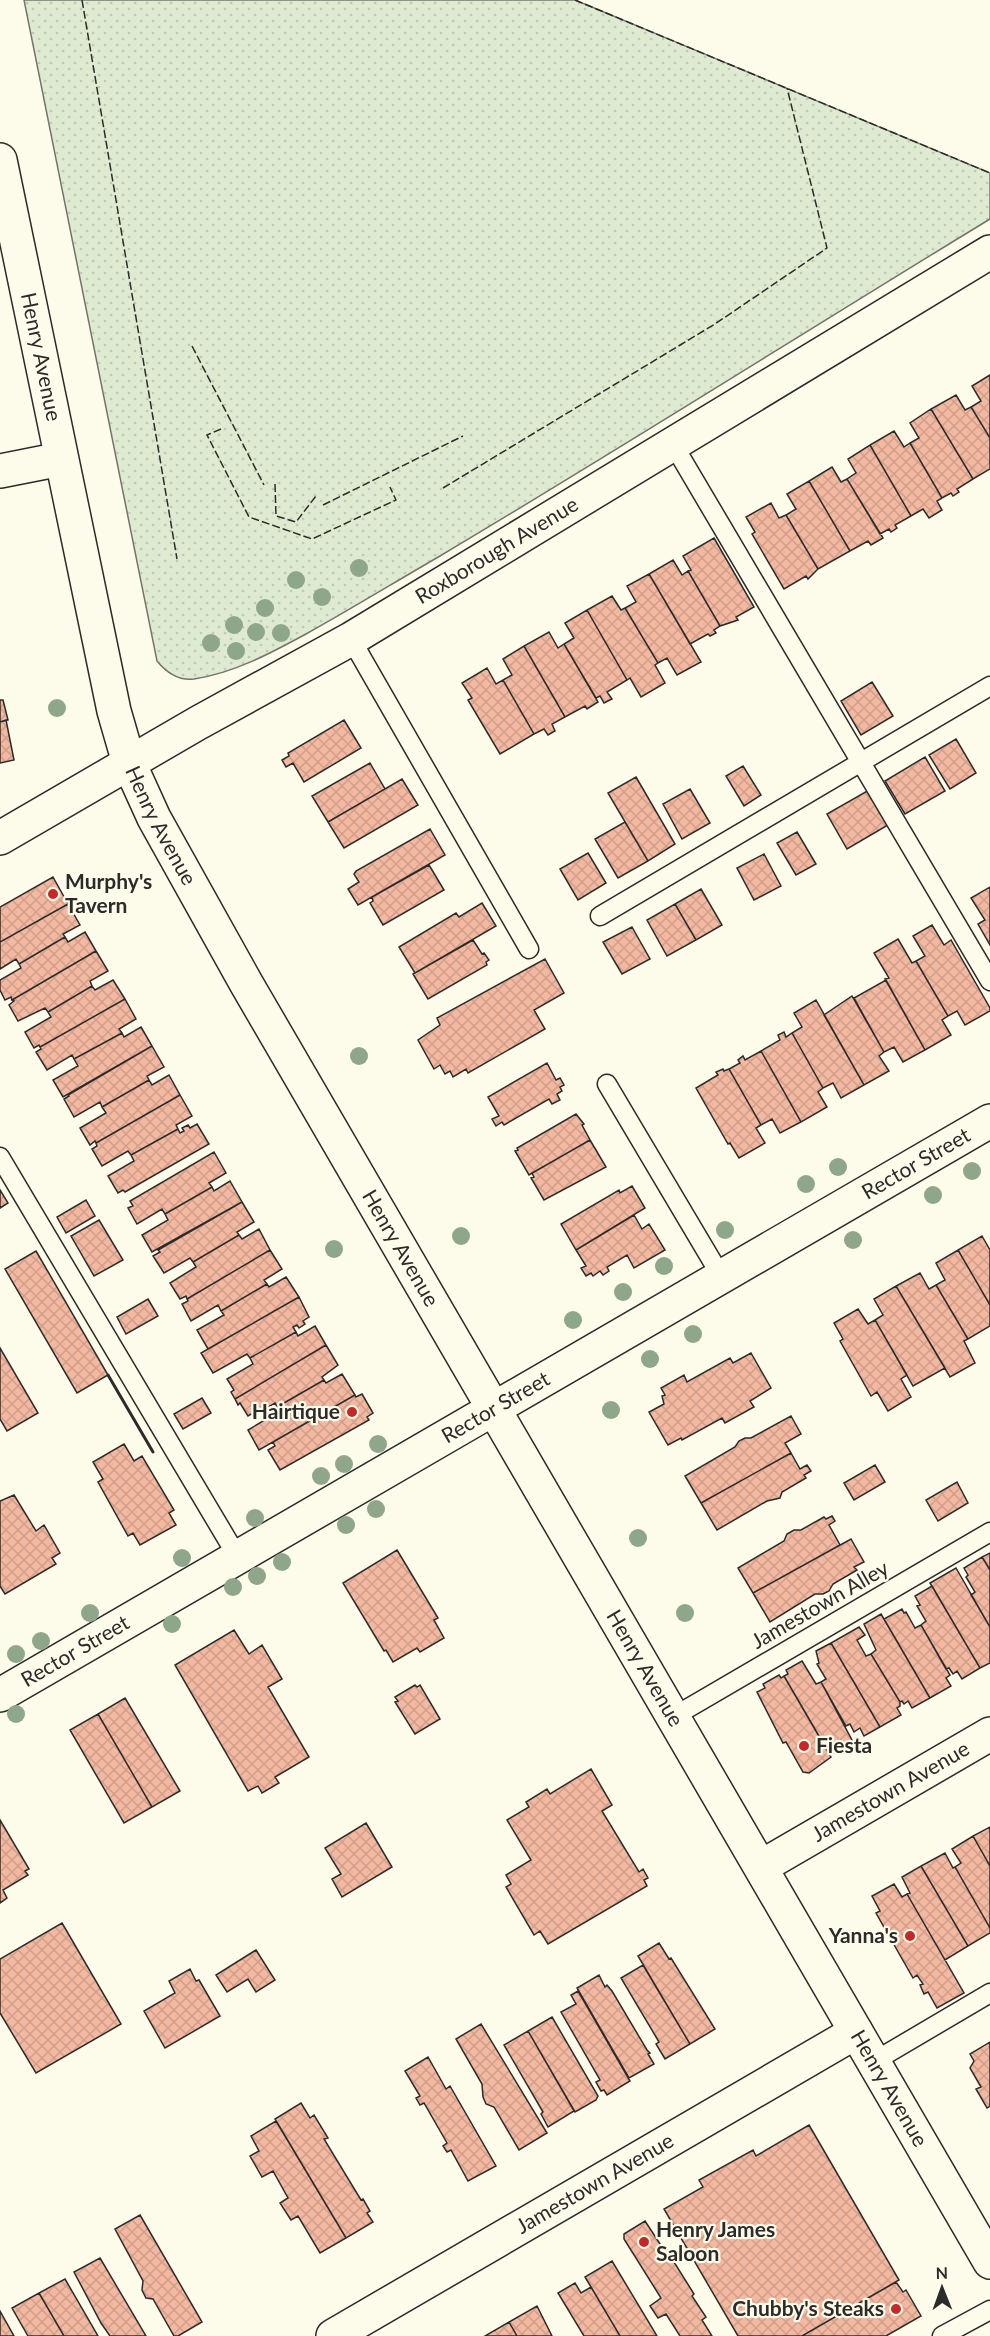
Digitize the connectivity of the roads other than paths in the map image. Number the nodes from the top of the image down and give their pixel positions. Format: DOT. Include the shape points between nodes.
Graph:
graph roads {
  1 [pos="0,160"];
  2 [pos="8,239"];
  3 [pos="990,252"];
  4 [pos="673,444"];
  5 [pos="61,459"];
  6 [pos="0,471"];
  7 [pos="351,639"];
  8 [pos="990,686"];
  9 [pos="862,762"];
  10 [pos="129,763"];
  11 [pos="0,838"];
  12 [pos="600,916"];
  13 [pos="529,949"];
  14 [pos="990,981"];
  15 [pos="607,1084"];
  16 [pos="990,1121"];
  17 [pos="0,1157"];
  18 [pos="721,1276"];
  19 [pos="494,1410"];
  20 [pos="990,1532"];
  21 [pos="237,1556"];
  22 [pos="0,1695"];
  23 [pos="673,1717"];
  24 [pos="990,1734"];
  25 [pos="761,1867"];
  26 [pos="990,1993"];
  27 [pos="856,2032"];
  28 [pos="873,2062"];
  29 [pos="988,2256"];
  30 [pos="990,2310"];
  31 [pos="333,2336"];
  32 [pos="942,2336"];
  1 -- 2 [label="street, Henry Avenue"];
  2 -- 5 [label="street, Henry Avenue"];
  3 -- 4 [label="street, Roxborough Avenue"];
  4 -- 7 [label="street, Roxborough Avenue"];
  4 -- 9 [label="lane"];
  5 -- 6 [label="street"];
  5 -- 10 [label="street, Henry Avenue" via="114,711"];
  7 -- 10 [label="street, Roxborough Avenue"];
  7 -- 13 [label="lane"];
  8 -- 9 [label="lane"];
  9 -- 12 [label="lane"];
  9 -- 14 [label="lane"];
  10 -- 11 [label="street, Roxborough Avenue"];
  10 -- 19 [label="street, Henry Avenue" via="192,890"];
  15 -- 18 [label="lane"];
  16 -- 18 [label="street, Rector Street"];
  17 -- 21 [label="lane"];
  18 -- 19 [label="street, Rector Street"];
  19 -- 21 [label="street, Rector Street"];
  19 -- 23 [label="street, Henry Avenue"];
  20 -- 23 [label="lane, Jamestown Alley"];
  21 -- 22 [label="street, Rector Street"];
  23 -- 25 [label="street, Henry Avenue"];
  24 -- 25 [label="street, Jamestown Avenue"];
  25 -- 27 [label="street, Henry Avenue"];
  26 -- 28 [label="lane"];
  27 -- 28 [label="street, Henry Avenue"];
  27 -- 31 [label="street, Jamestown Avenue"];
  28 -- 29 [label="street, Henry Avenue"];
  30 -- 32 [label="lane"];
}
